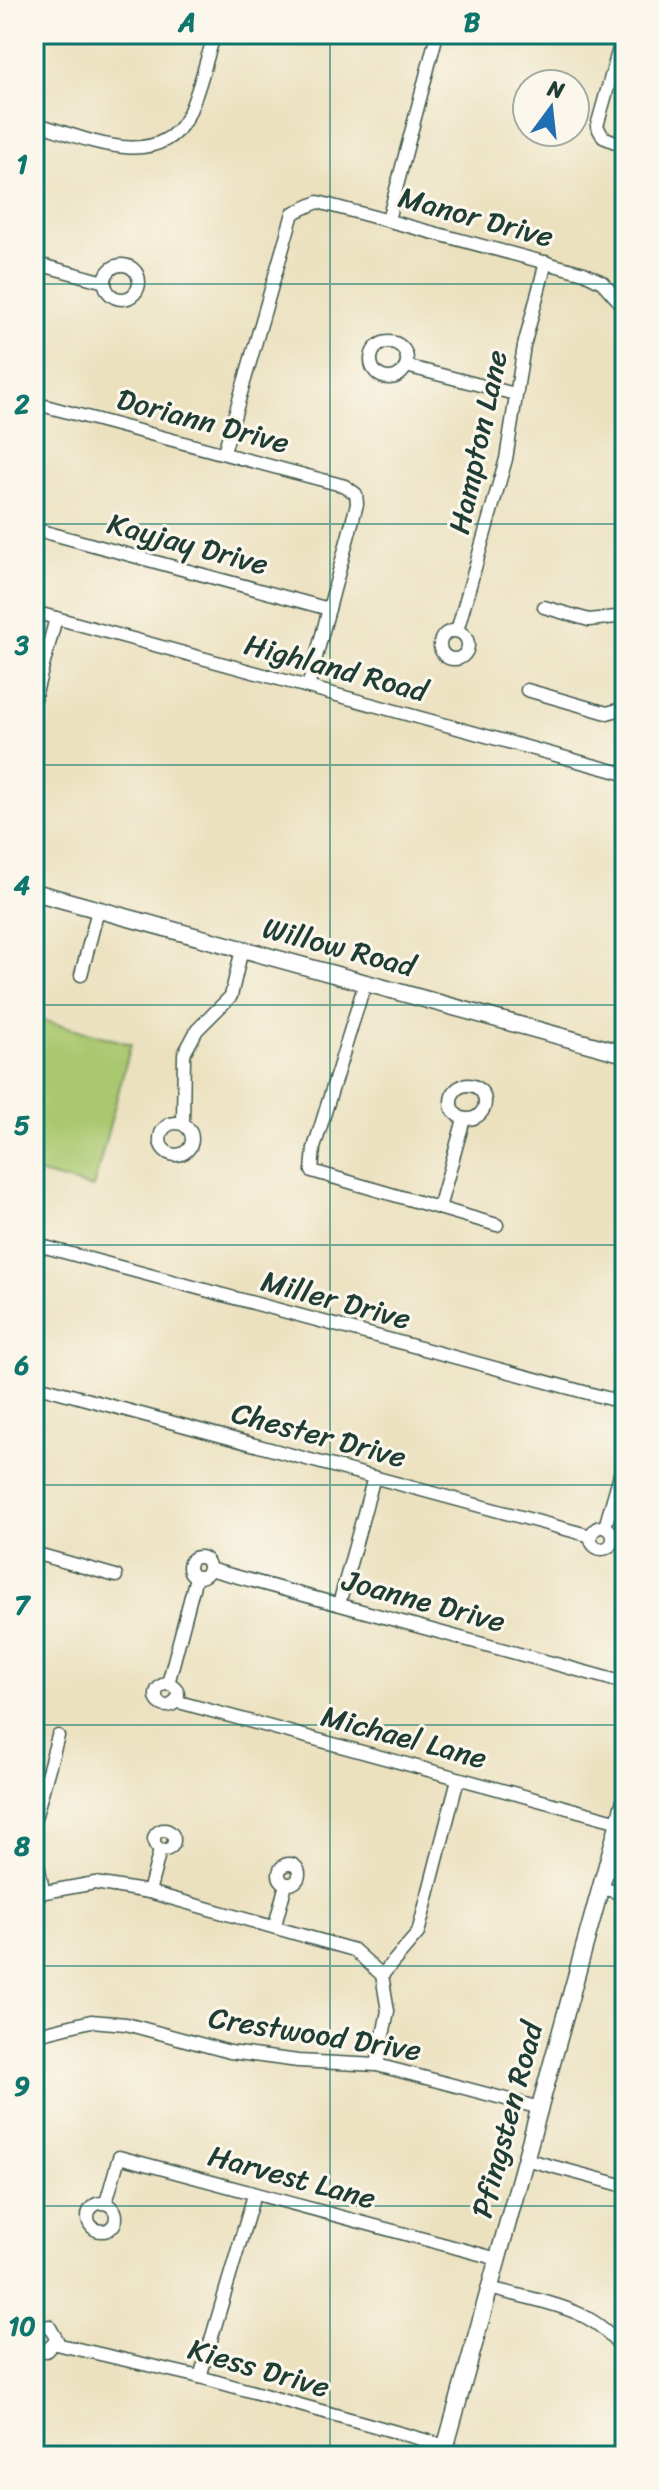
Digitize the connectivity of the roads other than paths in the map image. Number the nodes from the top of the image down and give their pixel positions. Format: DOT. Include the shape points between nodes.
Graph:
graph roads {
  1 [pos="215,34"];
  2 [pos="437,34"];
  3 [pos="623,34"];
  4 [pos="34,123"];
  5 [pos="625,146"];
  6 [pos="388,220"];
  7 [pos="546,262"];
  8 [pos="34,263"];
  9 [pos="105,282"];
  10 [pos="625,308"];
  11 [pos="406,366"];
  12 [pos="515,394"];
  13 [pos="34,403"];
  14 [pos="224,452"];
  15 [pos="34,529"];
  16 [pos="625,565"];
  17 [pos="544,607"];
  18 [pos="329,609"];
  19 [pos="34,612"];
  20 [pos="625,617"];
  21 [pos="56,618"];
  22 [pos="457,631"];
  23 [pos="308,687"];
  24 [pos="527,690"];
  25 [pos="34,700"];
  26 [pos="625,708"];
  27 [pos="625,774"];
  28 [pos="36,893"];
  29 [pos="98,910"];
  30 [pos="242,949"];
  31 [pos="81,975"];
  32 [pos="365,983"];
  33 [pos="625,1054"];
  34 [pos="464,1119"];
  35 [pos="183,1124"];
  36 [pos="439,1208"];
  37 [pos="497,1225"];
  38 [pos="34,1244"];
  39 [pos="34,1385"];
  40 [pos="625,1403"];
  41 [pos="625,1457"];
  42 [pos="374,1477"];
  43 [pos="605,1527"];
  44 [pos="591,1536"];
  45 [pos="34,1553"];
  46 [pos="209,1569"];
  47 [pos="116,1576"];
  48 [pos="196,1577"];
  49 [pos="339,1604"];
  50 [pos="625,1683"];
  51 [pos="58,1736"];
  52 [pos="458,1779"];
  53 [pos="625,1800"];
  54 [pos="34,1822"];
  55 [pos="619,1822"];
  56 [pos="34,1844"];
  57 [pos="160,1850"];
  58 [pos="286,1884"];
  59 [pos="600,1888"];
  60 [pos="38,1892"];
  61 [pos="149,1892"];
  62 [pos="625,1894"];
  63 [pos="275,1925"];
  64 [pos="382,1975"];
  65 [pos="34,2035"];
  66 [pos="377,2065"];
  67 [pos="540,2108"];
  68 [pos="525,2159"];
  69 [pos="625,2186"];
  70 [pos="254,2195"];
  71 [pos="106,2203"];
  72 [pos="498,2259"];
  73 [pos="490,2288"];
  74 [pos="34,2330"];
  75 [pos="56,2344"];
  76 [pos="34,2347"];
  77 [pos="625,2354"];
  78 [pos="200,2377"];
  79 [pos="444,2451"];
  1 -- 4 [label="street" via="185,120 172,138 135,148"];
  2 -- 6 [label="street"];
  3 -- 5 [label="street" via="597,126 603,137"];
  6 -- 7 [label="street, Manor Drive"];
  6 -- 14 [label="street, Manor Drive" via="318,202 293,213"];
  7 -- 10 [label="street, Manor Drive" via="602,282"];
  7 -- 12 [label="street, Hampton Lane"];
  8 -- 9 [label="street"];
  11 -- 12 [label="street"];
  12 -- 22 [label="street, Hampton Lane" via="506,459"];
  13 -- 14 [label="street, Doriann Drive"];
  14 -- 18 [label="street, Doriann Drive" via="345,486 356,494"];
  15 -- 18 [label="street, Kayjay Drive"];
  16 -- 20 [label="street"];
  17 -- 20 [label="street" via="589,620"];
  18 -- 23 [label="street"];
  19 -- 21 [label="street, Highland Road"];
  21 -- 23 [label="street, Highland Road"];
  21 -- 25 [label="street"];
  23 -- 27 [label="street, Highland Road"];
  24 -- 26 [label="street" via="607,713"];
  28 -- 29 [label="main road, Willow Road"];
  29 -- 30 [label="main road, Willow Road"];
  29 -- 31 [label="street"];
  30 -- 32 [label="main road, Willow Road"];
  30 -- 35 [label="street" via="231,996 197,1030 184,1054"];
  32 -- 33 [label="main road, Willow Road"];
  32 -- 36 [label="street" via="314,1148 312,1171"];
  34 -- 36 [label="street"];
  36 -- 37 [label="street"];
  38 -- 40 [label="street, Miller Drive"];
  39 -- 42 [label="street, Chester Drive"];
  41 -- 43 [label="street"];
  42 -- 44 [label="street, Chester Drive"];
  42 -- 49 [label="street"];
  43 -- 44 [label="street" via="596,1528"];
  43 -- 44 [label="street" via="613,1537 606,1548 594,1545"];
  45 -- 47 [label="street"];
  46 -- 48 [label="street"];
  46 -- 48 [label="street" via="207,1560 194,1558 189,1567"];
  46 -- 49 [label="street, Joanne Drive"];
  48 -- 52 [label="street, Michael Lane" via="168,1684 176,1691 175,1701"];
  49 -- 50 [label="street, Joanne Drive"];
  51 -- 54 [label="street"];
  52 -- 55 [label="street, Michael Lane"];
  52 -- 64 [label="street" via="418,1933"];
  53 -- 55 [label="main road, Pfingsten Road"];
  55 -- 59 [label="main road, Pfingsten Road"];
  56 -- 60 [label="street"];
  57 -- 61 [label="street"];
  58 -- 63 [label="street"];
  59 -- 62 [label="street"];
  59 -- 67 [label="main road, Pfingsten Road"];
  60 -- 61 [label="street" via="95,1883"];
  61 -- 63 [label="street"];
  63 -- 64 [label="street" via="354,1950"];
  64 -- 66 [label="street" via="388,2011"];
  65 -- 66 [label="street, Crestwood Drive" via="91,2021 126,2024 230,2052"];
  66 -- 67 [label="street, Crestwood Drive"];
  67 -- 68 [label="main road, Pfingsten Road"];
  68 -- 69 [label="street"];
  68 -- 72 [label="main road, Pfingsten Road"];
  70 -- 71 [label="street, Harvest Lane" via="119,2157"];
  70 -- 72 [label="street, Harvest Lane"];
  70 -- 78 [label="street"];
  72 -- 73 [label="main road, Pfingsten Road"];
  73 -- 77 [label="street" via="584,2314 614,2335"];
  73 -- 79 [label="main road, Pfingsten Road"];
  74 -- 75 [label="street, Kiess Drive" via="49,2326"];
  75 -- 76 [label="street, Kiess Drive" via="46,2351"];
  75 -- 78 [label="street, Kiess Drive"];
  78 -- 79 [label="street, Kiess Drive"];
}
